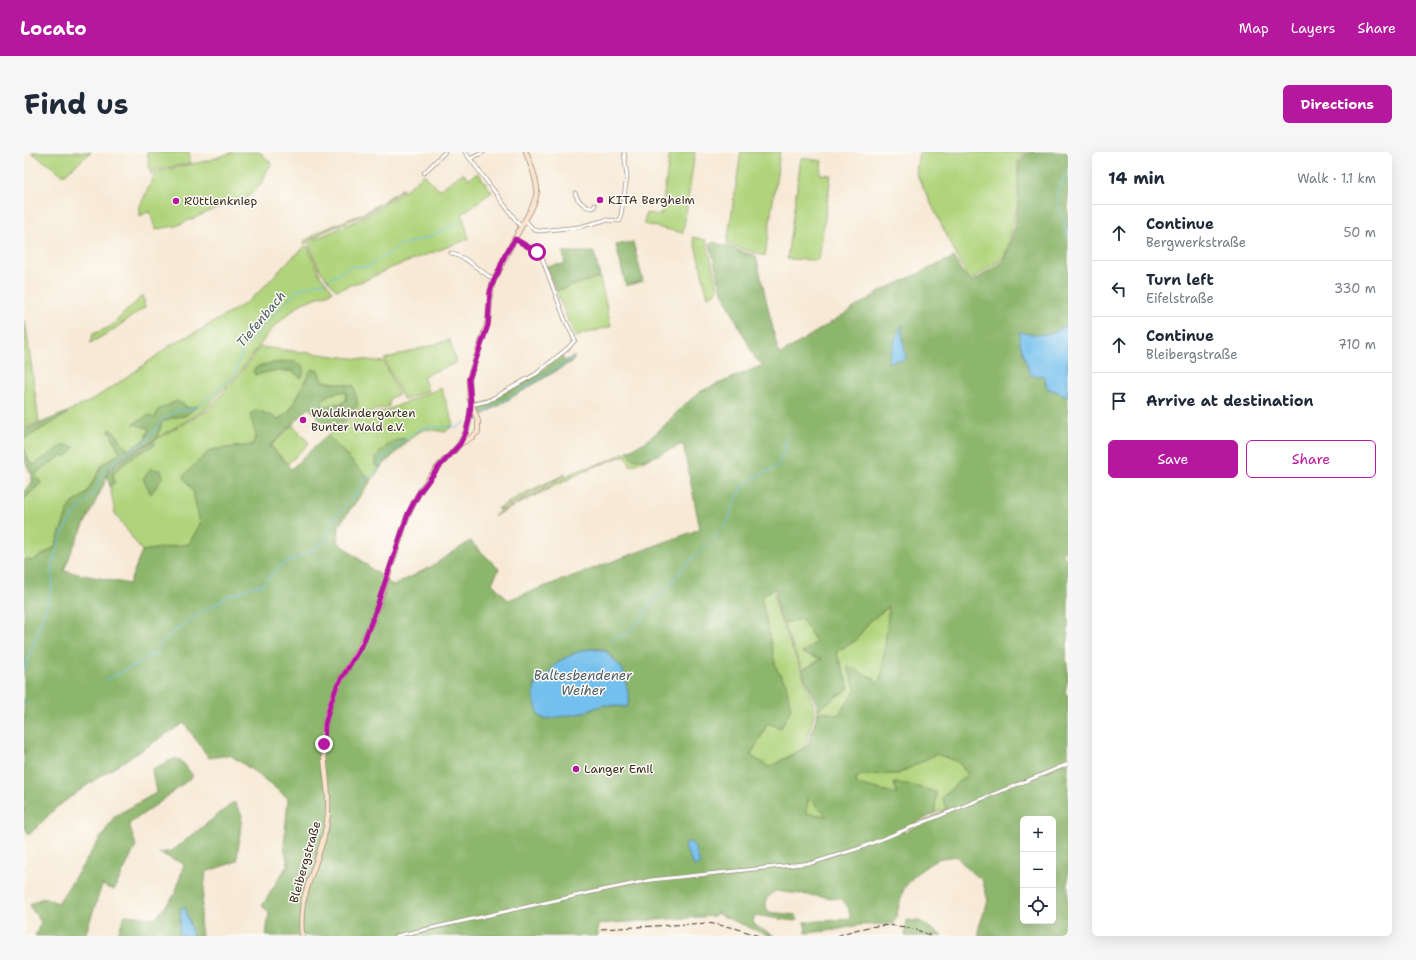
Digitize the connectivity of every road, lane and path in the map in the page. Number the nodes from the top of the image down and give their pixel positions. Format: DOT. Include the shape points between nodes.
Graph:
graph roads {
  1 [pos="445,152"];
  2 [pos="465,152"];
  3 [pos="484,152"];
  4 [pos="526,152"];
  5 [pos="624,152"];
  6 [pos="470,159"];
  7 [pos="424,173"];
  8 [pos="575,193"];
  9 [pos="595,205"];
  10 [pos="525,220"];
  11 [pos="521,228"];
  12 [pos="515,239"];
  13 [pos="451,253"];
  14 [pos="494,280"];
  15 [pos="471,405"];
  16 [pos="469,420"];
  17 [pos="478,421"];
  18 [pos="466,432"];
  19 [pos="468,439"];
  20 [pos="460,444"];
  21 [pos="1068,764"];
  22 [pos="302,936"];
  23 [pos="396,936"];
  1 -- 7 [label="street"];
  2 -- 6 [label="street"];
  3 -- 6 [label="street"];
  4 -- 10 [label="street" via="537,190 532,209"];
  5 -- 10 [label="street" via="627,177 620,221 606,220 579,227 539,231 534,230"];
  6 -- 11 [label="street"];
  8 -- 9 [label="street" via="585,206 593,208"];
  10 -- 11 [label="street"];
  11 -- 12 [label="street"];
  12 -- 14 [label="street"];
  12 -- 15 [label="street" via="537,252 542,258 575,340 536,374 488,401"];
  13 -- 14 [label="street" via="465,259"];
  14 -- 15 [label="street" via="490,292 488,325 469,379"];
  15 -- 16 [label="street, Bleibergstraße"];
  15 -- 17 [label="street"];
  16 -- 17 [label="street" via="474,418"];
  16 -- 18 [label="street, Bleibergstraße"];
  17 -- 19 [label="street, Bleibergstraße" via="478,432"];
  18 -- 19 [label="street"];
  18 -- 20 [label="street, Bleibergstraße"];
  19 -- 20 [label="street, Bleibergstraße"];
  20 -- 22 [label="street, Bleibergstraße" via="419,493 408,514 363,643 337,686 330,705 325,724 324,744 328,821 303,903"];
  21 -- 23 [label="street" via="860,848 812,863 651,880"];
}
